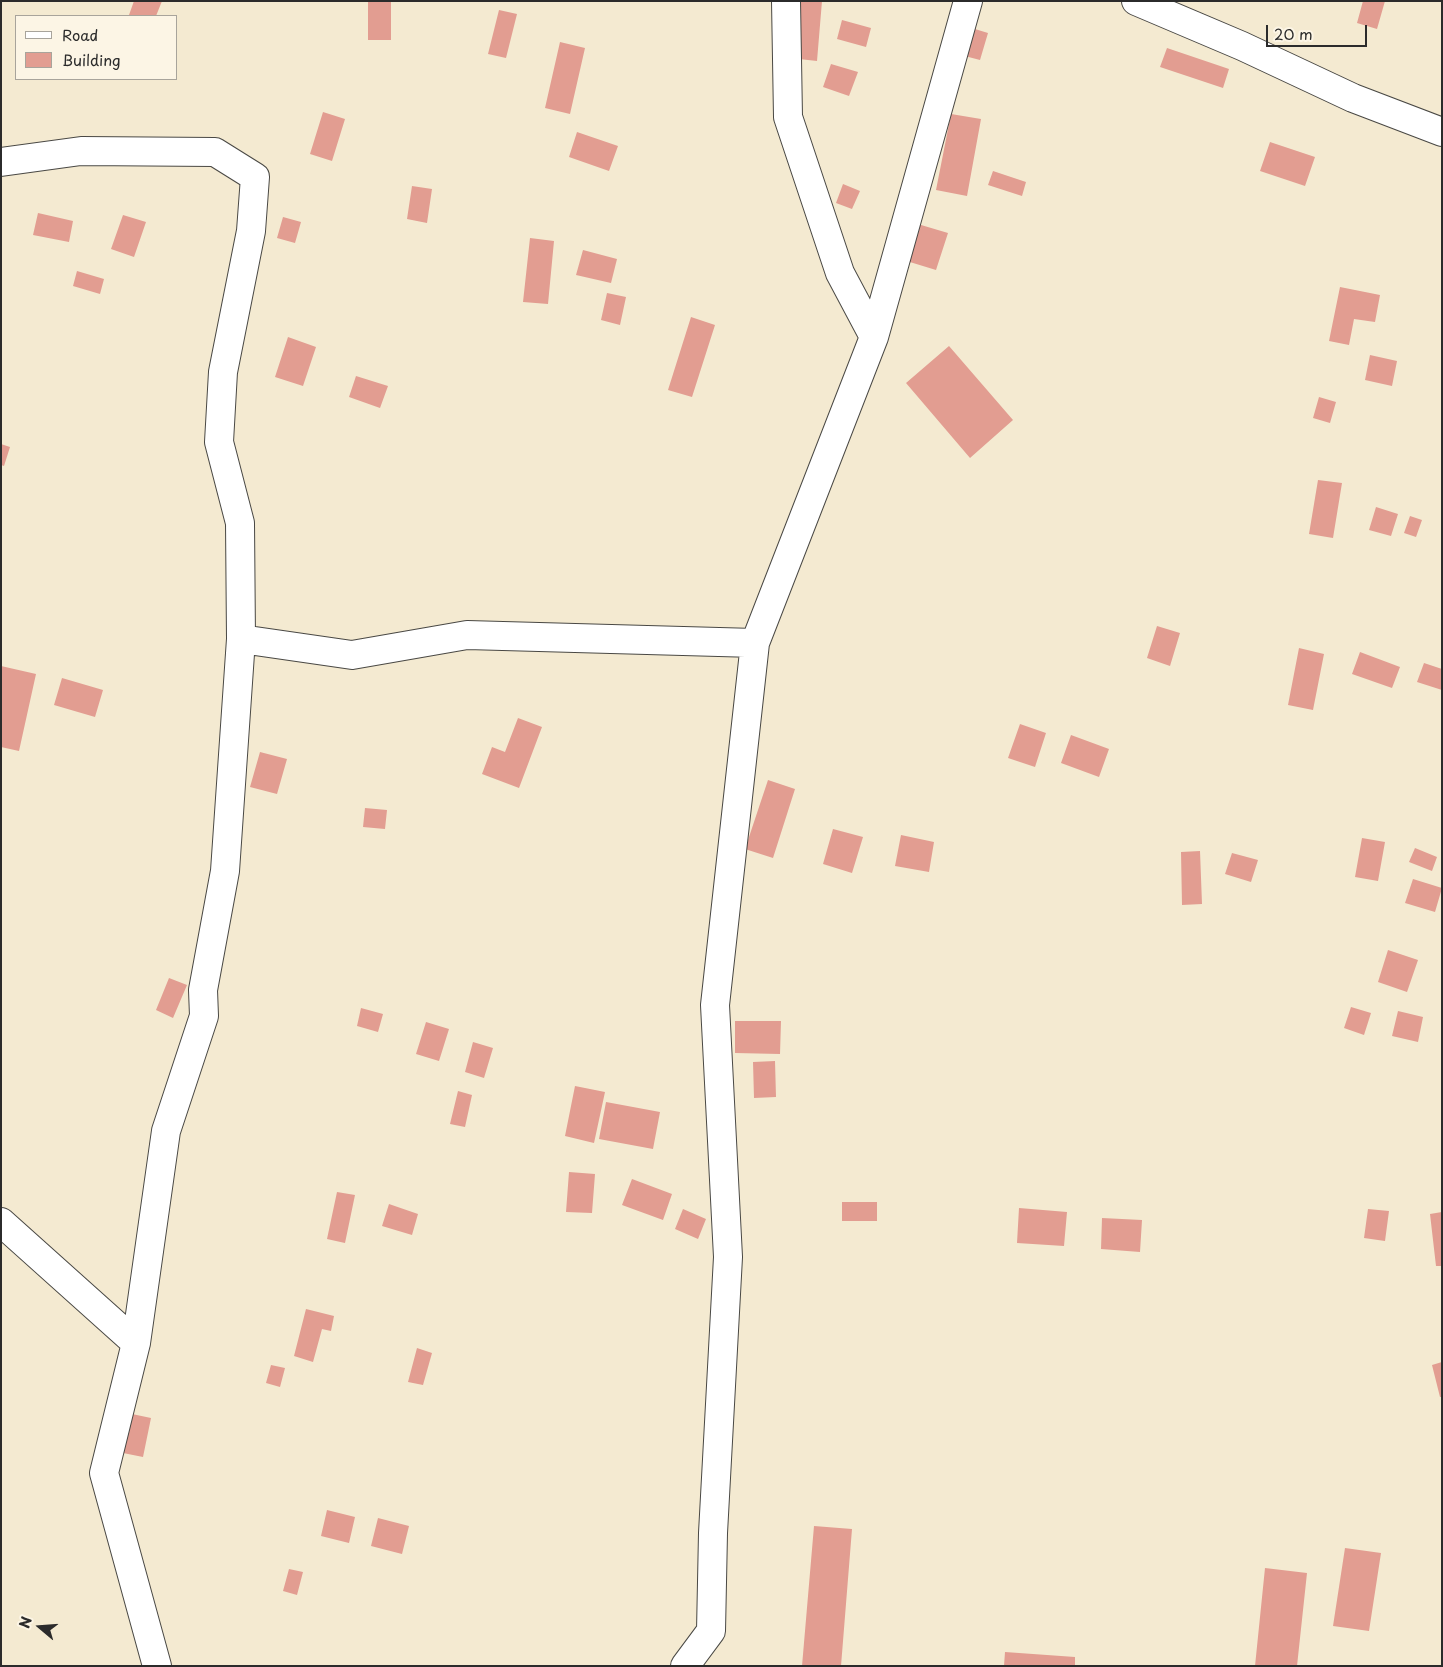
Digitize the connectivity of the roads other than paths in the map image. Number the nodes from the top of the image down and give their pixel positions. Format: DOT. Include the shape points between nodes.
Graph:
graph roads {
  1 [pos="786,1"];
  2 [pos="968,1"];
  3 [pos="1136,1"];
  4 [pos="1442,132"];
  5 [pos="1,162"];
  6 [pos="874,337"];
  7 [pos="241,639"];
  8 [pos="756,643"];
  9 [pos="1,1222"];
  10 [pos="136,1343"];
  11 [pos="157,1666"];
  12 [pos="685,1666"];
  1 -- 6 [label="street" via="788,117 840,273"];
  2 -- 6 [label="street"];
  3 -- 4 [label="street" via="1354,98"];
  5 -- 7 [label="street" via="81,151 215,152 256,177 250,231 223,372 219,442 240,523"];
  6 -- 8 [label="street"];
  7 -- 8 [label="street" via="352,655 467,635"];
  7 -- 10 [label="street" via="225,871 203,990 204,1016 166,1131"];
  8 -- 12 [label="street" via="715,1005 728,1256 711,1631"];
  9 -- 10 [label="street"];
  10 -- 11 [label="street" via="104,1473"];
}
